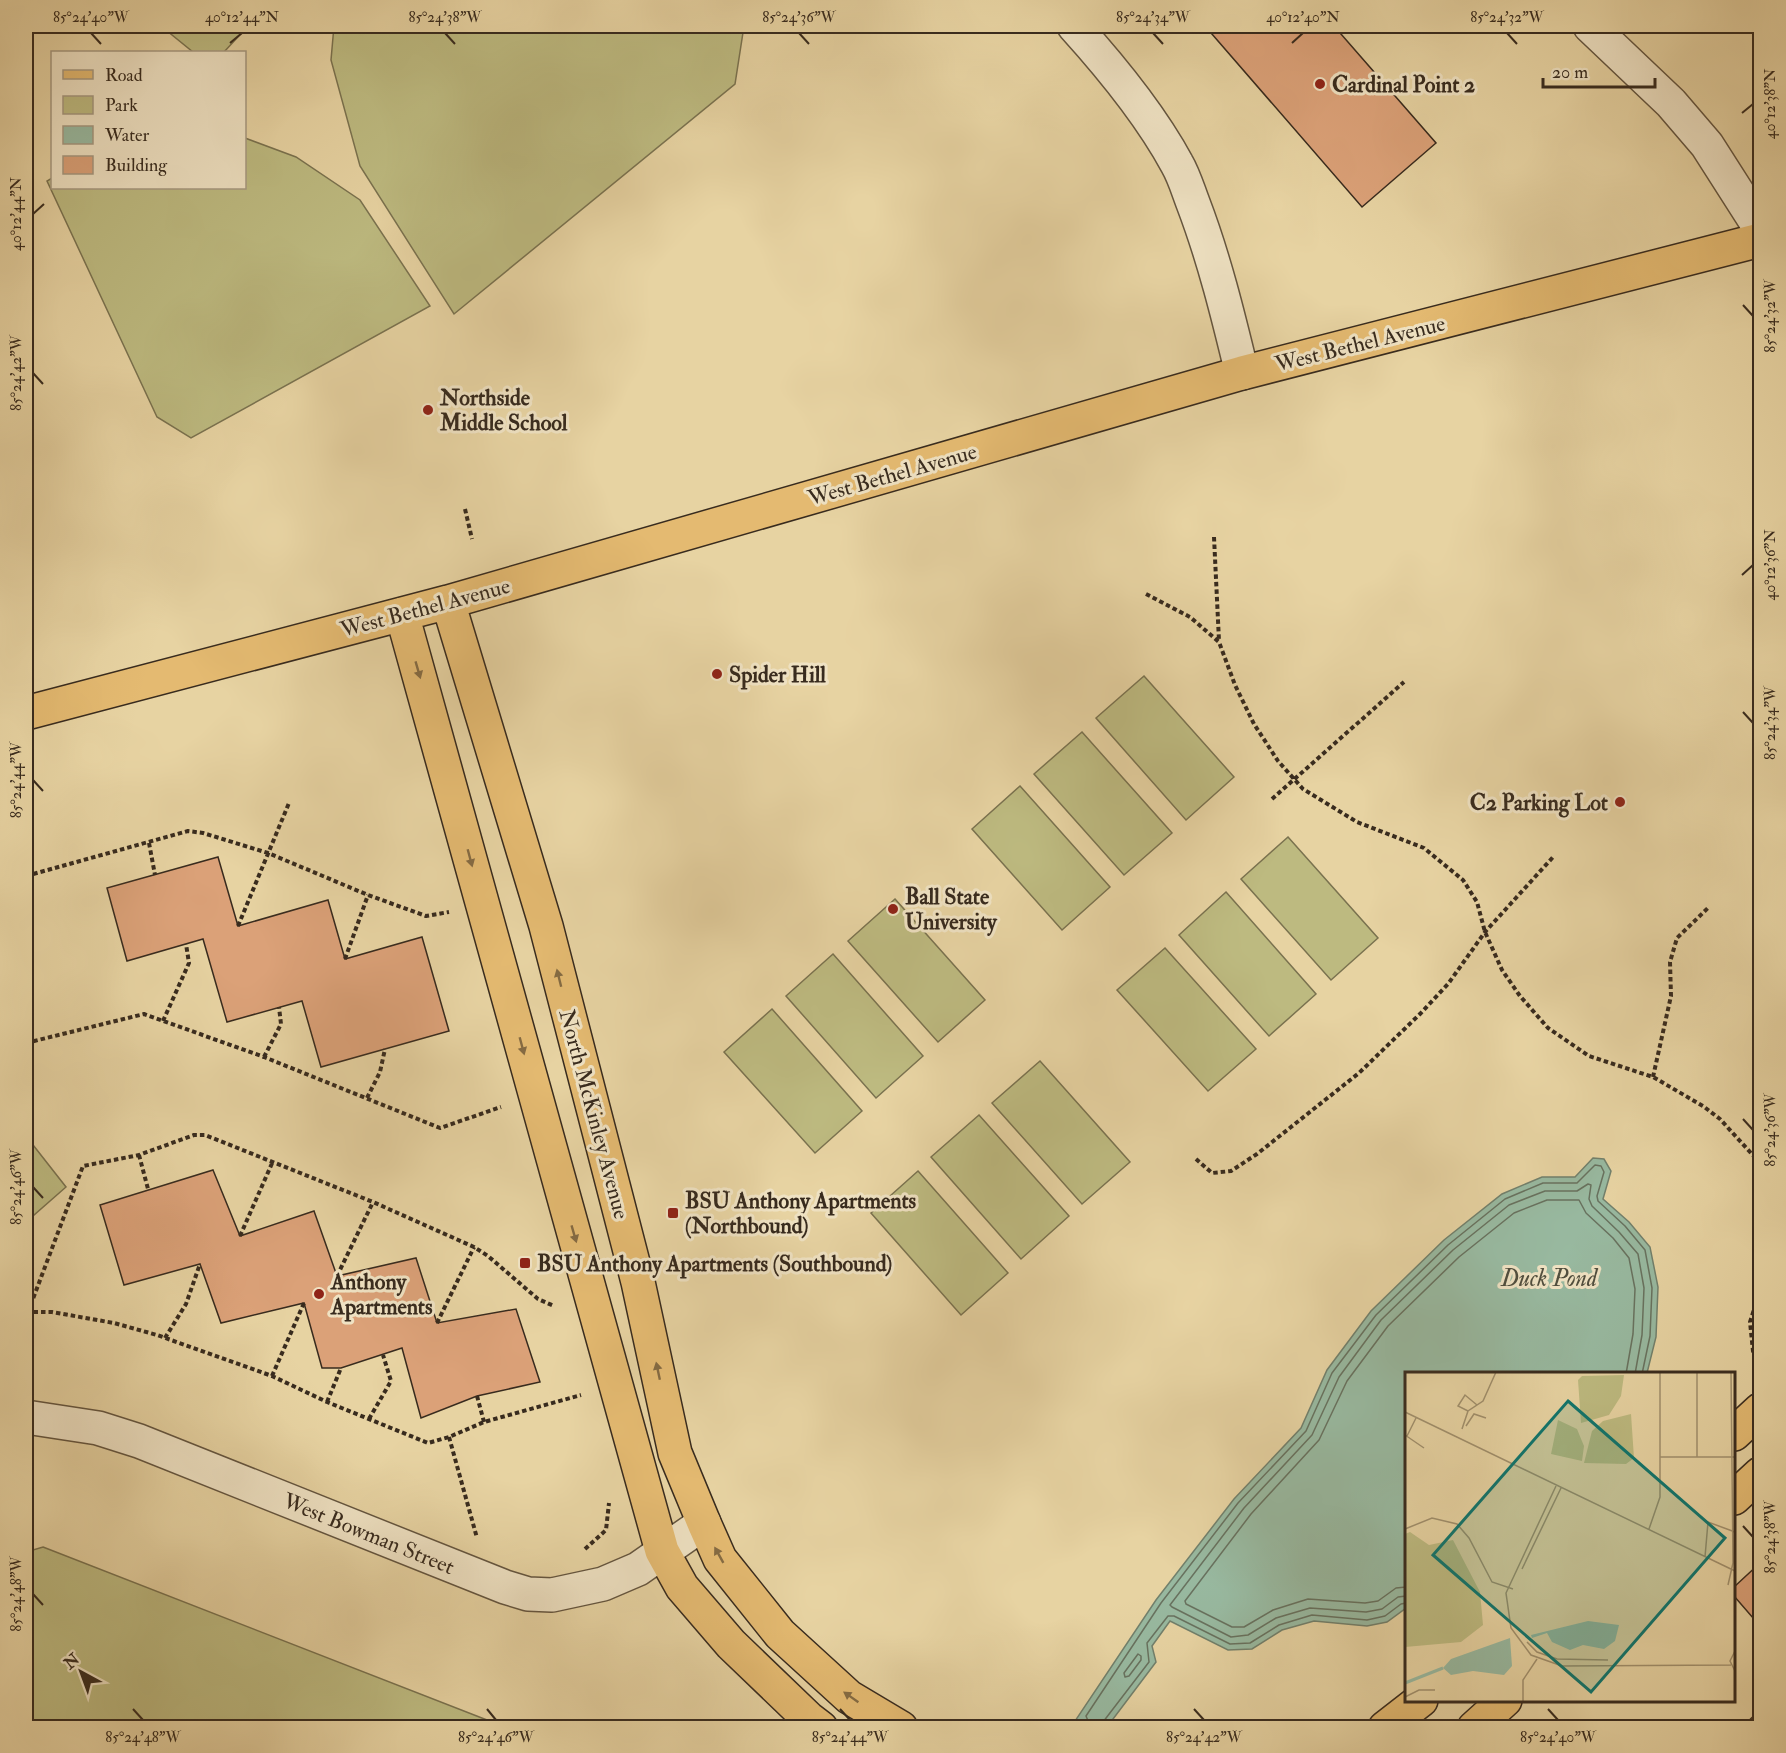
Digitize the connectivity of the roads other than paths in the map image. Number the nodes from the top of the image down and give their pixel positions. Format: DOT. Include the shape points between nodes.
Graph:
graph roads {
  1 [pos="1074,26"];
  2 [pos="1590,26"];
  3 [pos="1761,228"];
  4 [pos="1761,240"];
  5 [pos="1242,374"];
  6 [pos="448,602"];
  7 [pos="402,614"];
  8 [pos="26,713"];
  9 [pos="1761,1410"];
  10 [pos="26,1417"];
  11 [pos="1735,1433"];
  12 [pos="1761,1474"];
  13 [pos="1735,1497"];
  14 [pos="704,1523"];
  15 [pos="662,1551"];
  16 [pos="1420,1702"];
  17 [pos="1504,1702"];
  18 [pos="821,1728"];
  19 [pos="901,1728"];
  20 [pos="1385,1728"];
  21 [pos="1474,1728"];
  1 -- 5 [label="street" via="1140,105 1178,165 1222,288"];
  2 -- 3 [label="street" via="1671,103 1707,144"];
  4 -- 5 [label="main road, West Bethel Avenue"];
  5 -- 6 [label="main road, West Bethel Avenue"];
  6 -- 7 [label="main road, West Bethel Avenue"];
  14 -- 6 [label="main road, North McKinley Avenue, one-way" via="675,1453 638,1282 546,926"];
  7 -- 8 [label="main road, West Bethel Avenue"];
  7 -- 15 [label="main road, one-way"];
  9 -- 11 [label="main road"];
  10 -- 15 [label="street, West Bowman Street" via="98,1428 139,1441 528,1594 552,1595 603,1584 638,1569"];
  12 -- 13 [label="main road"];
  14 -- 15 [label="street, West Bowman Street"];
  19 -- 14 [label="main road, North McKinley Avenue, one-way" via="849,1697 780,1634 720,1559"];
  15 -- 18 [label="main road" via="682,1587 731,1644"];
  16 -- 20 [label="main road"];
  17 -- 21 [label="main road"];
}
